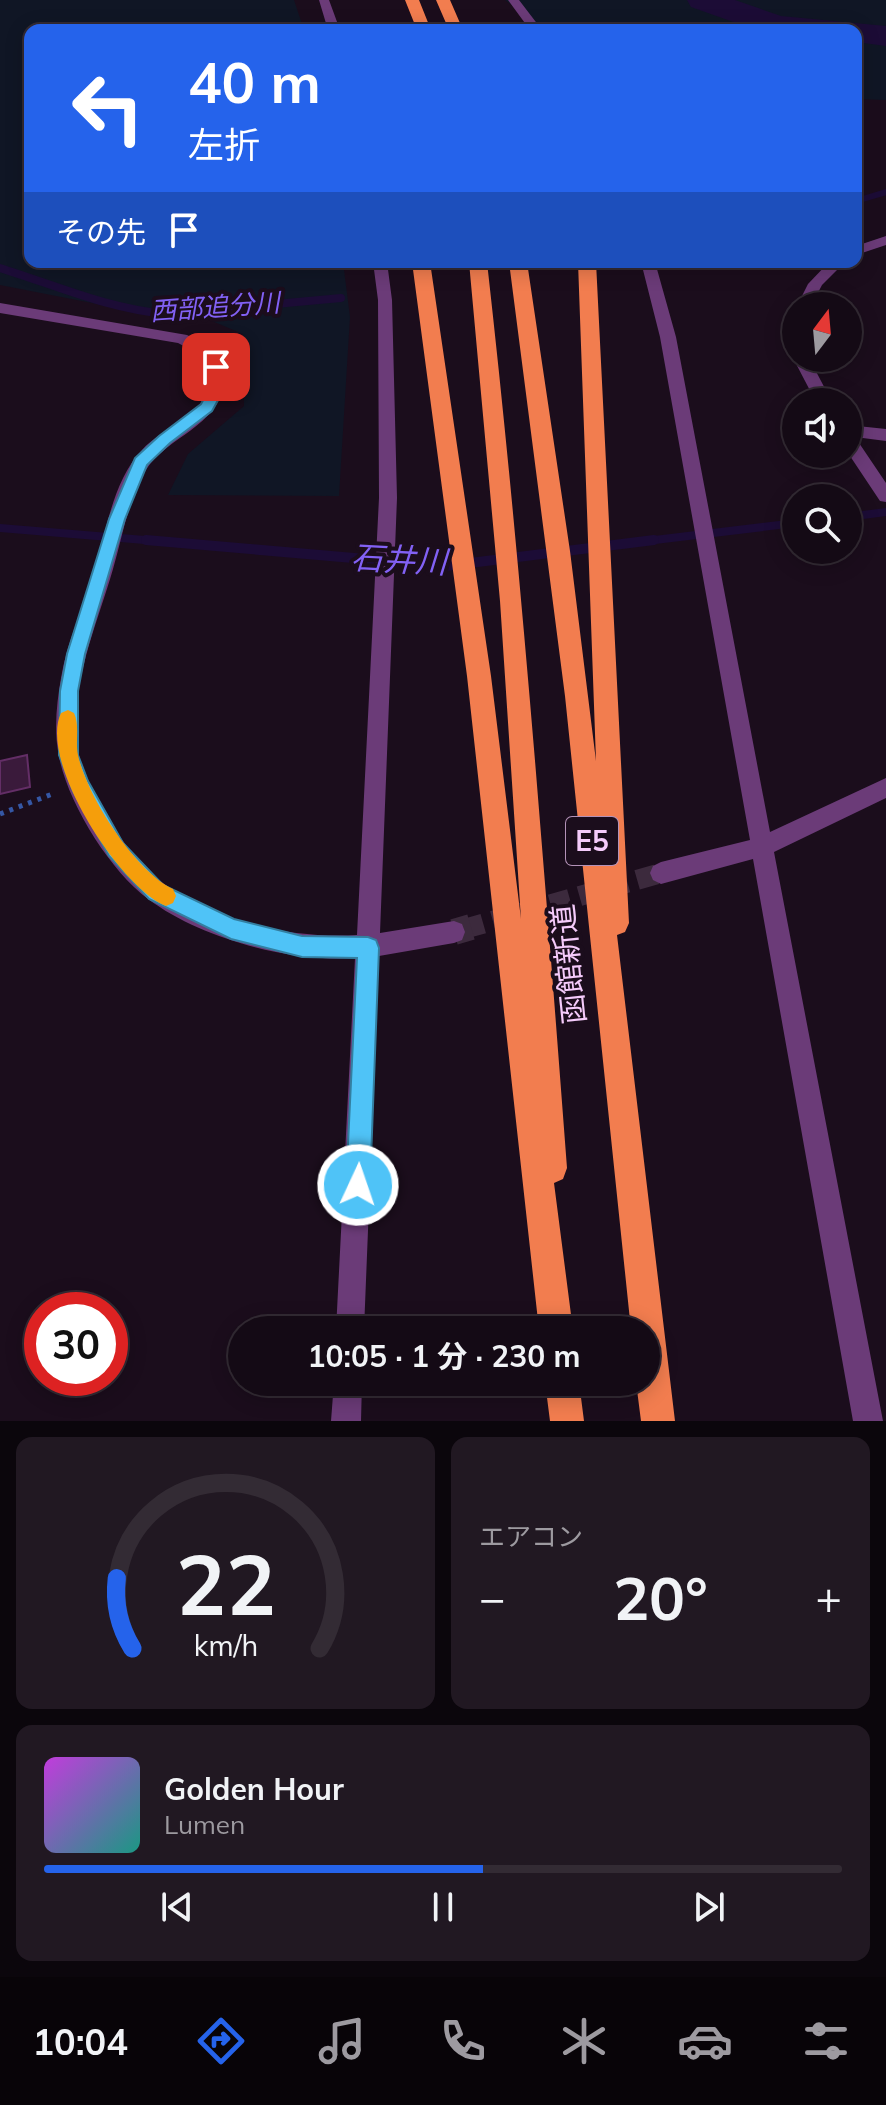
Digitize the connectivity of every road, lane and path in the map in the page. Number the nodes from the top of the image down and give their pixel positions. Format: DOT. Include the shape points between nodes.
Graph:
graph roads {
  1 [pos="324,0"];
  2 [pos="412,0"];
  3 [pos="443,0"];
  4 [pos="513,0"];
  5 [pos="332,24"];
  6 [pos="422,24"];
  7 [pos="453,24"];
  8 [pos="531,24"];
  9 [pos="886,240"];
  10 [pos="862,249"];
  11 [pos="381,268"];
  12 [pos="422,268"];
  13 [pos="479,268"];
  14 [pos="519,268"];
  15 [pos="587,268"];
  16 [pos="650,268"];
  17 [pos="830,268"];
  18 [pos="809,292"];
  19 [pos="0,308"];
  20 [pos="862,431"];
  21 [pos="886,435"];
  22 [pos="862,461"];
  23 [pos="886,496"];
  24 [pos="79,785"];
  25 [pos="886,788"];
  26 [pos="0,814"];
  27 [pos="761,847"];
  28 [pos="661,873"];
  29 [pos="454,932"];
  30 [pos="368,948"];
  31 [pos="621,1107"];
  32 [pos="351,1316"];
  33 [pos="554,1316"];
  34 [pos="563,1316"];
  35 [pos="347,1396"];
  36 [pos="566,1396"];
  37 [pos="346,1421"];
  38 [pos="569,1421"];
  39 [pos="658,1421"];
  40 [pos="868,1421"];
  1 -- 5 [label="street"];
  2 -- 6 [label="highway"];
  3 -- 7 [label="highway"];
  4 -- 8 [label="street"];
  9 -- 10 [label="street"];
  11 -- 30 [label="street" via="388,498"];
  12 -- 33 [label="highway" via="479,676"];
  13 -- 34 [label="highway, 函館新道 / E5" via="517,679"];
  14 -- 31 [label="highway, 函館新道 / E5" via="573,663"];
  15 -- 31 [label="highway" via="610,727"];
  16 -- 27 [label="street" via="668,337"];
  17 -- 18 [label="street"];
  19 -- 24 [label="street" via="182,339 204,349 216,367 207,407 141,462 117,519 69,691 69,755"];
  20 -- 21 [label="street"];
  22 -- 23 [label="street"];
  24 -- 26 [label="path"];
  24 -- 30 [label="street" via="116,849 156,892 231,929 302,946"];
  25 -- 27 [label="street"];
  27 -- 28 [label="street"];
  27 -- 40 [label="street"];
  29 -- 30 [label="street"];
  30 -- 32 [label="street"];
  31 -- 39 [label="highway, 函館新道 / E5"];
  35 -- 37 [label="street"];
  36 -- 38 [label="highway"];
}
